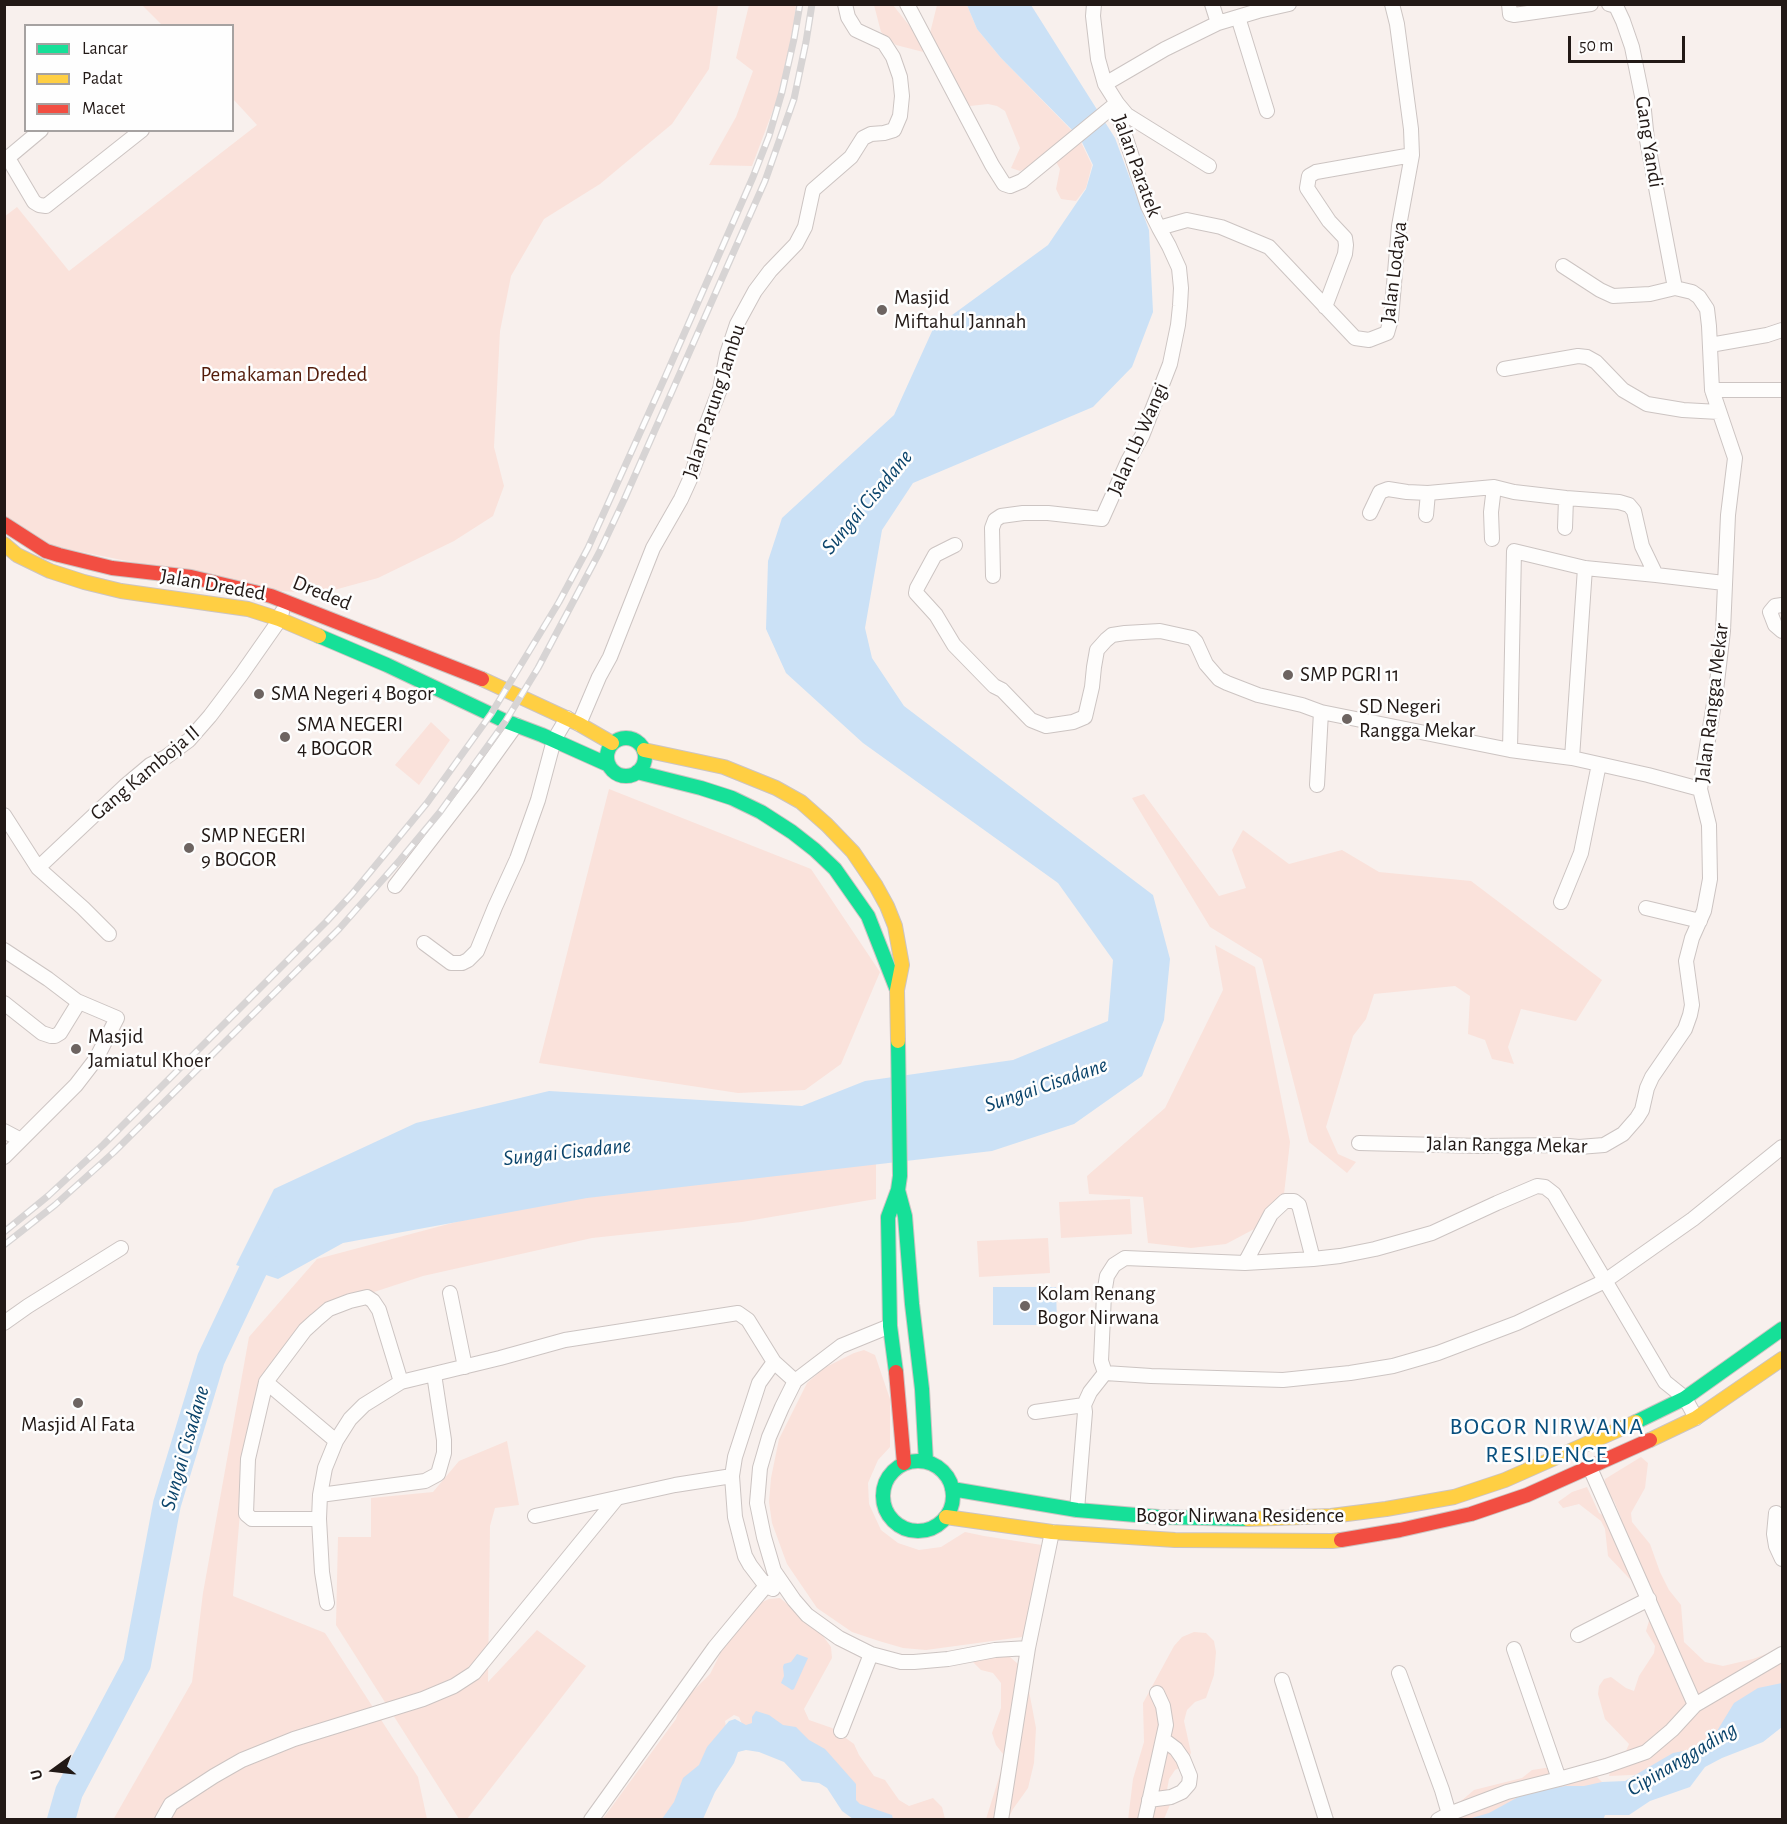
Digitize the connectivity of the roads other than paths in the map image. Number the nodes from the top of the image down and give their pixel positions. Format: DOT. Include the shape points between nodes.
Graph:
graph roads {
  1 [pos="845,4"];
  2 [pos="907,4"];
  3 [pos="1094,4"];
  4 [pos="1212,4"];
  5 [pos="1288,4"];
  6 [pos="1392,4"];
  7 [pos="1509,4"];
  8 [pos="1591,4"];
  9 [pos="1610,4"];
  10 [pos="1257,8"];
  11 [pos="1238,17"];
  12 [pos="1218,23"];
  13 [pos="1105,84"];
  14 [pos="1116,104"];
  15 [pos="1268,111"];
  16 [pos="38,132"];
  17 [pos="139,132"];
  18 [pos="1412,155"];
  19 [pos="6,160"];
  20 [pos="1209,166"];
  21 [pos="1159,228"];
  22 [pos="1563,266"];
  23 [pos="1675,288"];
  24 [pos="1325,307"];
  25 [pos="1782,330"];
  26 [pos="1710,345"];
  27 [pos="1504,369"];
  28 [pos="1712,390"];
  29 [pos="1782,390"];
  30 [pos="1719,412"];
  31 [pos="1494,487"];
  32 [pos="1428,493"];
  33 [pos="1566,498"];
  34 [pos="1370,513"];
  35 [pos="1426,515"];
  36 [pos="4,524"];
  37 [pos="1565,528"];
  38 [pos="1492,539"];
  39 [pos="4,544"];
  40 [pos="955,545"];
  41 [pos="1585,568"];
  42 [pos="1656,575"];
  43 [pos="993,576"];
  44 [pos="1724,583"];
  45 [pos="286,602"];
  46 [pos="1782,605"];
  47 [pos="279,619"];
  48 [pos="1782,631"];
  49 [pos="1321,712"];
  50 [pos="573,721"];
  51 [pos="516,725"];
  52 [pos="554,740"];
  53 [pos="612,743"];
  54 [pos="644,750"];
  55 [pos="1510,750"];
  56 [pos="1572,758"];
  57 [pos="1599,764"];
  58 [pos="609,765"];
  59 [pos="637,772"];
  60 [pos="1317,785"];
  61 [pos="1700,789"];
  62 [pos="4,815"];
  63 [pos="38,868"];
  64 [pos="395,886"];
  65 [pos="1561,902"];
  66 [pos="1646,908"];
  67 [pos="1700,921"];
  68 [pos="109,934"];
  69 [pos="424,943"];
  70 [pos="4,950"];
  71 [pos="897,990"];
  72 [pos="79,1002"];
  73 [pos="4,1003"];
  74 [pos="4,1131"];
  75 [pos="21,1140"];
  76 [pos="1359,1143"];
  77 [pos="1782,1147"];
  78 [pos="4,1157"];
  79 [pos="899,1183"];
  80 [pos="121,1248"];
  81 [pos="1313,1259"];
  82 [pos="1245,1263"];
  83 [pos="1605,1281"];
  84 [pos="450,1293"];
  85 [pos="4,1323"];
  86 [pos="890,1326"];
  87 [pos="1782,1329"];
  88 [pos="1782,1359"];
  89 [pos="774,1362"];
  90 [pos="465,1367"];
  91 [pos="1105,1372"];
  92 [pos="434,1374"];
  93 [pos="795,1381"];
  94 [pos="266,1382"];
  95 [pos="401,1382"];
  96 [pos="1685,1398"];
  97 [pos="1084,1405"];
  98 [pos="1035,1412"];
  99 [pos="1696,1418"];
  100 [pos="336,1441"];
  101 [pos="926,1462"];
  102 [pos="904,1464"];
  103 [pos="1590,1468"];
  104 [pos="732,1476"];
  105 [pos="952,1489"];
  106 [pos="320,1495"];
  107 [pos="617,1498"];
  108 [pos="1077,1510"];
  109 [pos="1776,1513"];
  110 [pos="535,1516"];
  111 [pos="1331,1516"];
  112 [pos="946,1517"];
  113 [pos="319,1519"];
  114 [pos="1052,1532"];
  115 [pos="1332,1541"];
  116 [pos="1782,1559"];
  117 [pos="778,1577"];
  118 [pos="766,1586"];
  119 [pos="1649,1599"];
  120 [pos="794,1600"];
  121 [pos="327,1603"];
  122 [pos="1578,1635"];
  123 [pos="1028,1647"];
  124 [pos="1514,1649"];
  125 [pos="871,1654"];
  126 [pos="1782,1654"];
  127 [pos="1399,1673"];
  128 [pos="1282,1680"];
  129 [pos="1157,1693"];
  130 [pos="1695,1705"];
  131 [pos="841,1731"];
  132 [pos="1164,1740"];
  133 [pos="1559,1779"];
  134 [pos="1149,1800"];
  135 [pos="1443,1817"];
  136 [pos="162,1820"];
  137 [pos="591,1820"];
  138 [pos="1000,1820"];
  139 [pos="1145,1820"];
  140 [pos="1326,1820"];
  1 -- 50 [label="street, Jalan Parung Jambu" via="856,30 884,43 893,57 900,77 900,116 894,130 863,138 851,158 813,190 805,227 796,244 755,291 737,324 691,477 653,548 610,657"];
  2 -- 14 [label="street" via="1004,184 1022,181"];
  3 -- 13 [label="street" via="1098,59"];
  4 -- 12 [label="street"];
  5 -- 10 [label="street"];
  6 -- 18 [label="street, Jalan Lodaya"];
  7 -- 8 [label="street" via="1510,14 1514,15"];
  9 -- 23 [label="street, Gang Yandi" via="1616,6 1632,47"];
  10 -- 11 [label="street"];
  11 -- 12 [label="street"];
  11 -- 15 [label="street"];
  12 -- 13 [label="street"];
  13 -- 14 [label="street"];
  14 -- 20 [label="street" via="1127,115"];
  14 -- 21 [label="street, Jalan Paratek" via="1148,206"];
  16 -- 19 [label="street"];
  17 -- 19 [label="street" via="46,206 34,202"];
  18 -- 24 [label="street" via="1309,176 1307,188 1346,245"];
  18 -- 24 [label="street, Jalan Lodaya" via="1387,333 1369,340 1355,338"];
  21 -- 24 [label="street, Jalan Lodaya" via="1187,220 1221,227 1269,247"];
  21 -- 43 [label="street, Jalan Lb Wangi" via="1179,268 1180,306 1170,364 1142,436 1102,519 1023,513 995,520"];
  22 -- 23 [label="street" via="1613,296"];
  23 -- 26 [label="street, Jalan Rangga Mekar" via="1700,297 1707,309"];
  25 -- 26 [label="street"];
  26 -- 28 [label="street, Jalan Rangga Mekar"];
  27 -- 30 [label="street" via="1587,357 1623,390 1647,404"];
  28 -- 29 [label="street"];
  28 -- 30 [label="street, Jalan Rangga Mekar"];
  30 -- 44 [label="street, Jalan Rangga Mekar" via="1735,459"];
  31 -- 32 [label="street"];
  31 -- 33 [label="street"];
  31 -- 38 [label="street"];
  32 -- 34 [label="street" via="1385,489 1377,496"];
  32 -- 35 [label="street"];
  33 -- 37 [label="street"];
  33 -- 42 [label="street" via="1629,505 1635,511 1642,546"];
  36 -- 45 [label="street, Dreded" via="59,555 112,568 228,585"];
  39 -- 47 [label="street, Jalan Dreded" via="50,571 84,582 248,609"];
  40 -- 49 [label="street" via="935,555 916,593 936,615 954,645 1031,720 1046,726 1083,719 1097,650 1102,644 1112,635 1160,631 1195,640 1206,664 1219,679"];
  41 -- 42 [label="street"];
  41 -- 55 [label="street" via="1514,551"];
  41 -- 56 [label="street"];
  42 -- 44 [label="street"];
  44 -- 61 [label="street, Jalan Rangga Mekar" via="1723,631"];
  45 -- 47 [label="street, Gang Kamboja II"];
  45 -- 50 [label="street, Dreded" via="497,685"];
  46 -- 48 [label="street" via="1770,612"];
  47 -- 51 [label="street, Jalan Dreded"];
  47 -- 63 [label="street, Gang Kamboja II" via="189,740 125,786"];
  49 -- 55 [label="street"];
  49 -- 60 [label="street"];
  50 -- 52 [label="street"];
  50 -- 53 [label="street, Dreded"];
  51 -- 52 [label="street, Jalan Dreded"];
  51 -- 64 [label="street"];
  52 -- 58 [label="street, Jalan Dreded"];
  52 -- 69 [label="street" via="517,859 477,951 462,963 451,963"];
  53 -- 54 [label="street" via="630,738"];
  53 -- 58 [label="street" via="608,750"];
  54 -- 59 [label="street" via="644,763"];
  54 -- 71 [label="street" via="724,767 776,788 801,802 827,825 853,852 887,906 902,965"];
  55 -- 56 [label="street"];
  56 -- 57 [label="street"];
  57 -- 61 [label="street"];
  57 -- 65 [label="street" via="1581,853"];
  58 -- 59 [label="street" via="624,776"];
  59 -- 71 [label="street" via="732,798 761,812 815,850 868,916"];
  61 -- 67 [label="street, Jalan Rangga Mekar" via="1709,825 1710,857 1708,897"];
  62 -- 63 [label="street"];
  63 -- 68 [label="street"];
  66 -- 67 [label="street"];
  67 -- 76 [label="street, Jalan Rangga Mekar" via="1686,960 1692,1005 1688,1022 1652,1077 1642,1110 1623,1134 1604,1145 1579,1147"];
  70 -- 72 [label="street"];
  71 -- 79 [label="street"];
  72 -- 73 [label="street" via="56,1036 37,1029"];
  72 -- 75 [label="street" via="117,1018 96,1059 76,1085"];
  74 -- 75 [label="street"];
  75 -- 78 [label="street"];
  77 -- 83 [label="street" via="1693,1219"];
  79 -- 86 [label="street" via="888,1217"];
  79 -- 101 [label="street" via="922,1389"];
  80 -- 85 [label="street"];
  81 -- 82 [label="street"];
  81 -- 82 [label="street" via="1299,1205 1285,1201 1270,1214"];
  81 -- 83 [label="street" via="1375,1249 1432,1233 1537,1186 1554,1194"];
  82 -- 91 [label="street" via="1125,1258 1114,1265 1107,1276 1104,1294 1101,1360"];
  83 -- 91 [label="street" via="1517,1323 1393,1366 1283,1380"];
  83 -- 96 [label="street" via="1665,1382"];
  84 -- 90 [label="street"];
  86 -- 93 [label="street" via="841,1346"];
  86 -- 102 [label="street"];
  87 -- 96 [label="street, Bogor Nirwana Residence"];
  88 -- 99 [label="street, Bogor Nirwana Residence"];
  89 -- 90 [label="street" via="748,1320 738,1313 565,1340"];
  89 -- 93 [label="street"];
  89 -- 104 [label="street" via="759,1383"];
  90 -- 92 [label="street"];
  91 -- 97 [label="street"];
  92 -- 95 [label="street"];
  92 -- 106 [label="street" via="444,1440 438,1474 425,1481"];
  93 -- 117 [label="street" via="769,1437 760,1468 757,1503"];
  94 -- 95 [label="street" via="305,1330 329,1309 367,1297 379,1310"];
  94 -- 100 [label="street"];
  94 -- 113 [label="street" via="248,1459 246,1514 252,1519"];
  95 -- 100 [label="street" via="364,1405"];
  96 -- 99 [label="street"];
  96 -- 111 [label="street, Bogor Nirwana Residence" via="1505,1480 1454,1497"];
  97 -- 98 [label="street"];
  97 -- 108 [label="street"];
  99 -- 103 [label="street, Bogor Nirwana Residence"];
  100 -- 106 [label="street"];
  101 -- 102 [label="street"];
  101 -- 105 [label="street" via="943,1472"];
  102 -- 112 [label="street" via="886,1481 884,1507 890,1519 912,1532 937,1526"];
  103 -- 115 [label="street, Bogor Nirwana Residence" via="1471,1515"];
  103 -- 119 [label="street"];
  104 -- 107 [label="street"];
  104 -- 118 [label="street" via="735,1516 745,1556"];
  105 -- 108 [label="street, Bogor Nirwana Residence"];
  105 -- 112 [label="street" via="953,1500"];
  106 -- 113 [label="street"];
  107 -- 110 [label="street"];
  107 -- 136 [label="street" via="474,1673 423,1699 294,1739 242,1760 171,1804"];
  108 -- 111 [label="street, Bogor Nirwana Residence" via="1216,1519"];
  109 -- 116 [label="street" via="1773,1534"];
  111 -- 115 [label="street"];
  112 -- 114 [label="street, Bogor Nirwana Residence"];
  113 -- 121 [label="street" via="321,1572"];
  114 -- 115 [label="street, Bogor Nirwana Residence" via="1174,1540"];
  114 -- 123 [label="street"];
  117 -- 118 [label="street"];
  117 -- 120 [label="street"];
  118 -- 120 [label="street"];
  118 -- 137 [label="street" via="715,1647"];
  119 -- 122 [label="street"];
  119 -- 130 [label="street"];
  120 -- 125 [label="street" via="807,1615 839,1638"];
  123 -- 125 [label="street" via="914,1662"];
  123 -- 138 [label="street"];
  124 -- 133 [label="street"];
  125 -- 131 [label="street"];
  126 -- 130 [label="street"];
  127 -- 135 [label="street" via="1442,1790"];
  128 -- 140 [label="street"];
  129 -- 132 [label="street" via="1166,1717"];
  130 -- 133 [label="street" via="1646,1752"];
  132 -- 134 [label="street"];
  132 -- 134 [label="street" via="1183,1759 1190,1784 1171,1797"];
  133 -- 135 [label="street" via="1508,1792"];
  134 -- 139 [label="street"];
}
